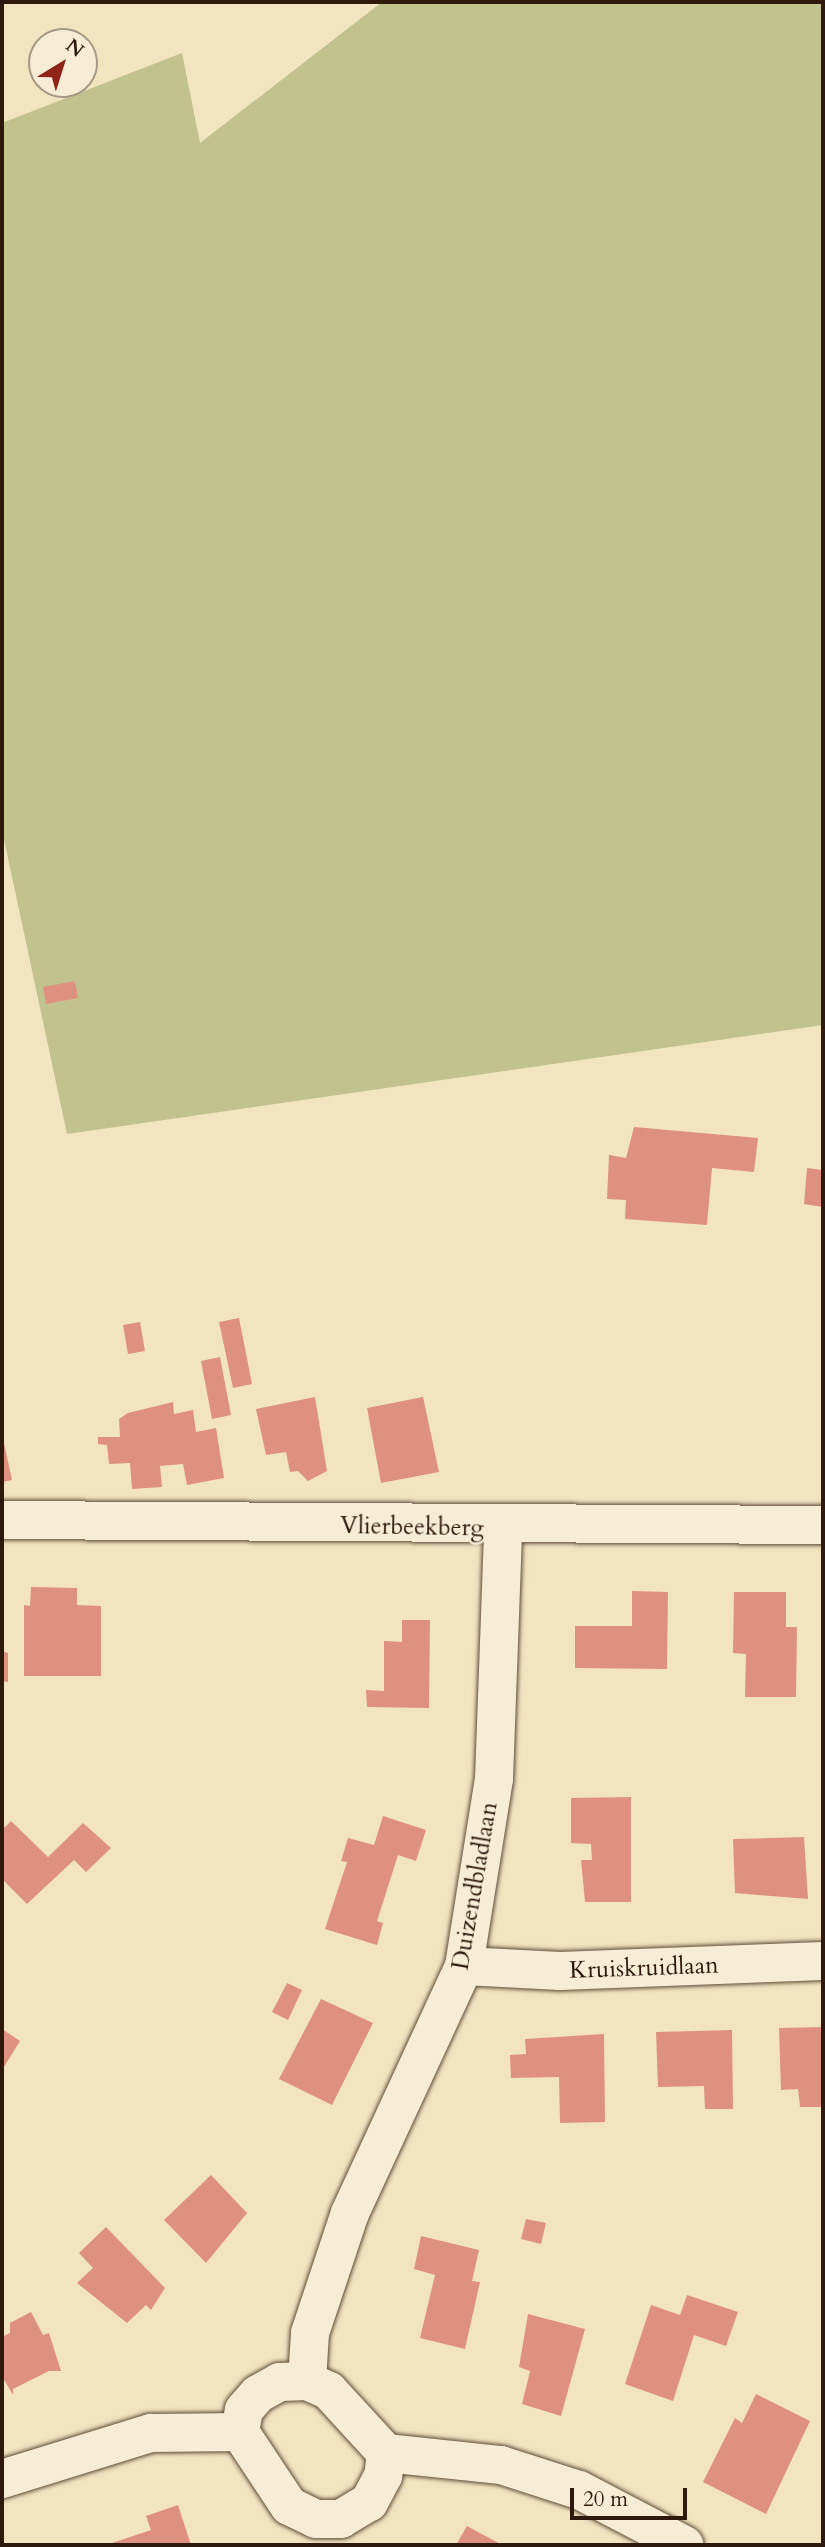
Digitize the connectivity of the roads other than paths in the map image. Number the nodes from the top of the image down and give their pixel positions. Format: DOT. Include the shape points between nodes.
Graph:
graph roads {
  1 [pos="2,1520"];
  2 [pos="823,1525"];
  3 [pos="503,1528"];
  4 [pos="823,1961"];
  5 [pos="464,1966"];
  6 [pos="307,2381"];
  7 [pos="240,2432"];
  8 [pos="386,2453"];
  9 [pos="2,2479"];
  10 [pos="316,2532"];
  11 [pos="684,2545"];
  1 -- 3 [label="street, Vlierbeekberg"];
  2 -- 3 [label="street, Vlierbeekberg"];
  3 -- 5 [label="street, Duizendbladlaan" via="494,1779"];
  4 -- 5 [label="street, Kruiskruidlaan" via="560,1971"];
  5 -- 6 [label="street, Duizendbladlaan" via="350,2213 310,2333"];
  6 -- 7 [label="street" via="280,2382 258,2394 244,2410"];
  6 -- 8 [label="street" via="329,2391"];
  7 -- 9 [label="street" via="150,2433"];
  7 -- 10 [label="street" via="289,2506"];
  8 -- 10 [label="street" via="383,2476 369,2502"];
  8 -- 11 [label="street" via="501,2465 579,2490"];
}
